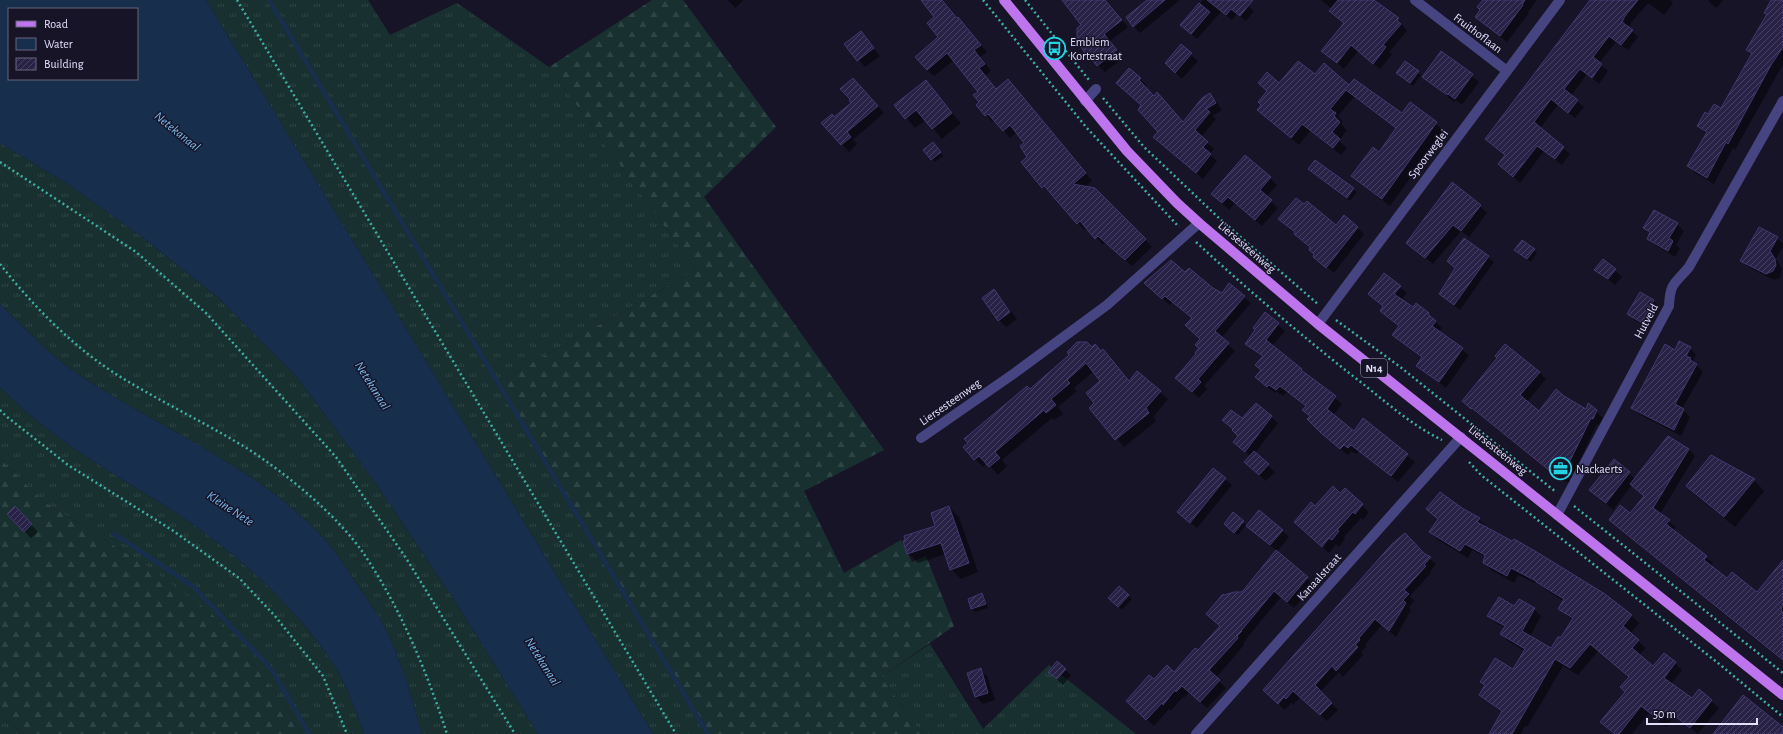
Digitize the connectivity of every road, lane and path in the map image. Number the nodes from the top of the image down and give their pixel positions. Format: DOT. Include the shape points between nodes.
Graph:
graph roads {
  1 [pos="237,0"];
  2 [pos="983,0"];
  3 [pos="1004,0"];
  4 [pos="1025,0"];
  5 [pos="1415,0"];
  6 [pos="1560,0"];
  7 [pos="1507,71"];
  8 [pos="1096,89"];
  9 [pos="1084,101"];
  10 [pos="1783,101"];
  11 [pos="0,162"];
  12 [pos="1199,223"];
  13 [pos="1187,234"];
  14 [pos="0,264"];
  15 [pos="1327,312"];
  16 [pos="1318,324"];
  17 [pos="0,410"];
  18 [pos="1461,437"];
  19 [pos="921,438"];
  20 [pos="1452,447"];
  21 [pos="1566,500"];
  22 [pos="1557,515"];
  23 [pos="1783,673"];
  24 [pos="1783,696"];
  25 [pos="1783,717"];
  26 [pos="347,734"];
  27 [pos="447,734"];
  28 [pos="515,734"];
  29 [pos="676,734"];
  30 [pos="1196,734"];
  1 -- 29 [label="path"];
  2 -- 13 [label="path" via="1086,127"];
  3 -- 9 [label="main road, Liersesteenweg / N14"];
  4 -- 8 [label="path"];
  5 -- 7 [label="street, Fruithoflaan"];
  6 -- 7 [label="street, Spoorweglei"];
  7 -- 15 [label="street, Spoorweglei"];
  8 -- 9 [label="street"];
  8 -- 15 [label="path" via="1144,147 1220,219"];
  9 -- 12 [label="main road, Liersesteenweg / N14" via="1127,151"];
  10 -- 21 [label="street, Hutveld" via="1689,267 1674,283 1669,306"];
  11 -- 28 [label="path" via="136,252 206,313 336,456 406,558"];
  12 -- 13 [label="street, Liersesteenweg"];
  12 -- 16 [label="main road, Liersesteenweg / N14"];
  13 -- 19 [label="street, Liersesteenweg" via="1089,319"];
  13 -- 20 [label="path" via="1236,279 1421,430"];
  14 -- 27 [label="path" via="23,293 84,351 120,376 248,450 296,484 332,516 364,554 391,601 421,661"];
  15 -- 16 [label="street, Spoorweglei"];
  15 -- 21 [label="path" via="1399,366"];
  16 -- 18 [label="main road, Liersesteenweg / N14"];
  17 -- 26 [label="path" via="68,465 172,530 239,578 275,616 323,676"];
  18 -- 20 [label="street, Kanaalstraat"];
  18 -- 22 [label="main road, Liersesteenweg / N14"];
  20 -- 25 [label="path" via="1481,475"];
  20 -- 30 [label="street, Kanaalstraat"];
  21 -- 22 [label="street, Hutveld"];
  21 -- 23 [label="path"];
  22 -- 24 [label="main road, Liersesteenweg / N14"];
}
